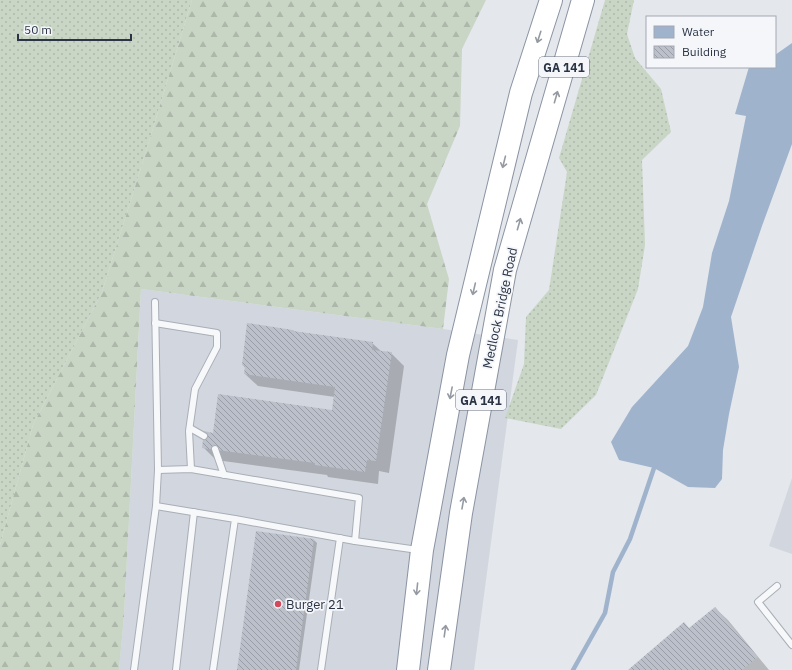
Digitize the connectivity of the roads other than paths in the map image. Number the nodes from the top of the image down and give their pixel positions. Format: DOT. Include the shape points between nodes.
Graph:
graph roads {
  1 [pos="551,0"];
  2 [pos="583,0"];
  3 [pos="155,302"];
  4 [pos="155,323"];
  5 [pos="190,428"];
  6 [pos="204,436"];
  7 [pos="216,449"];
  8 [pos="191,469"];
  9 [pos="158,470"];
  10 [pos="224,475"];
  11 [pos="156,506"];
  12 [pos="194,512"];
  13 [pos="235,519"];
  14 [pos="340,538"];
  15 [pos="355,541"];
  16 [pos="422,550"];
  17 [pos="777,586"];
  18 [pos="792,645"];
  19 [pos="134,670"];
  20 [pos="176,670"];
  21 [pos="213,670"];
  22 [pos="321,670"];
  23 [pos="408,670"];
  24 [pos="439,670"];
  1 -- 16 [label="highway, GA 141, one-way" via="521,93 460,347"];
  24 -- 2 [label="highway, Medlock Bridge Road / GA 141, one-way" via="461,513 505,270"];
  3 -- 4 [label="lane"];
  4 -- 5 [label="lane" via="217,333 217,347 195,389"];
  4 -- 9 [label="lane"];
  5 -- 6 [label="lane"];
  5 -- 8 [label="lane"];
  7 -- 10 [label="lane"];
  8 -- 9 [label="lane"];
  8 -- 10 [label="lane"];
  9 -- 11 [label="lane"];
  10 -- 15 [label="lane" via="359,498"];
  11 -- 12 [label="lane"];
  11 -- 19 [label="lane"];
  12 -- 13 [label="lane"];
  12 -- 20 [label="lane"];
  13 -- 14 [label="lane"];
  13 -- 21 [label="lane"];
  14 -- 15 [label="lane"];
  14 -- 22 [label="lane"];
  15 -- 16 [label="lane"];
  16 -- 23 [label="highway, GA 141, one-way"];
  17 -- 18 [label="lane" via="758,602"];
}
